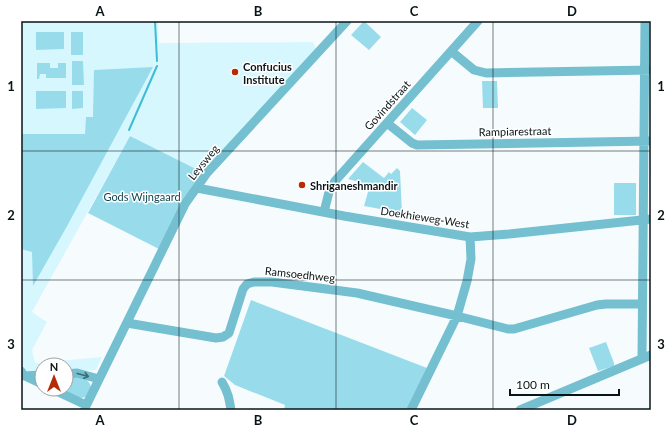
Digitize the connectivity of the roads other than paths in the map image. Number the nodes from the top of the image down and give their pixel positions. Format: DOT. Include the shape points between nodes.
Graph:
graph roads {
  1 [pos="347,21"];
  2 [pos="478,21"];
  3 [pos="645,21"];
  4 [pos="451,51"];
  5 [pos="648,70"];
  6 [pos="387,123"];
  7 [pos="648,141"];
  8 [pos="197,188"];
  9 [pos="324,212"];
  10 [pos="647,220"];
  11 [pos="470,237"];
  12 [pos="642,304"];
  13 [pos="457,316"];
  14 [pos="127,323"];
  15 [pos="651,355"];
  16 [pos="642,358"];
  17 [pos="74,373"];
  18 [pos="22,374"];
  19 [pos="34,375"];
  20 [pos="34,380"];
  21 [pos="99,380"];
  22 [pos="222,382"];
  23 [pos="66,397"];
  24 [pos="85,408"];
  25 [pos="231,410"];
  26 [pos="411,410"];
  27 [pos="520,410"];
  1 -- 8 [label="street, Leysweg" via="208,172"];
  2 -- 4 [label="street, Govindstraat"];
  3 -- 5 [label="street"];
  4 -- 5 [label="street" via="474,70 486,73"];
  4 -- 6 [label="street, Govindstraat"];
  5 -- 7 [label="street"];
  6 -- 7 [label="street, Rampiarestraat" via="417,145"];
  6 -- 9 [label="street, Govindstraat" via="335,181"];
  7 -- 10 [label="street"];
  8 -- 9 [label="street, Doekhieweg-West"];
  8 -- 14 [label="street, Leysweg" via="185,204"];
  9 -- 11 [label="street, Doekhieweg-West"];
  10 -- 11 [label="street, Doekhieweg-West"];
  10 -- 12 [label="street"];
  11 -- 13 [label="street" via="471,259"];
  12 -- 13 [label="street, Ramsoedhweg" via="597,305 514,329"];
  12 -- 16 [label="street"];
  13 -- 14 [label="street, Ramsoedhweg" via="357,293 254,282 243,289 229,334 224,337 216,338"];
  13 -- 26 [label="street"];
  14 -- 21 [label="street, Leysweg"];
  15 -- 16 [label="street"];
  16 -- 27 [label="street"];
  17 -- 21 [label="street, one-way"];
  18 -- 19 [label="street"];
  18 -- 20 [label="street"];
  21 -- 24 [label="street, Leysweg"];
  22 -- 25 [label="street" via="229,396"];
  23 -- 24 [label="street"];
}
